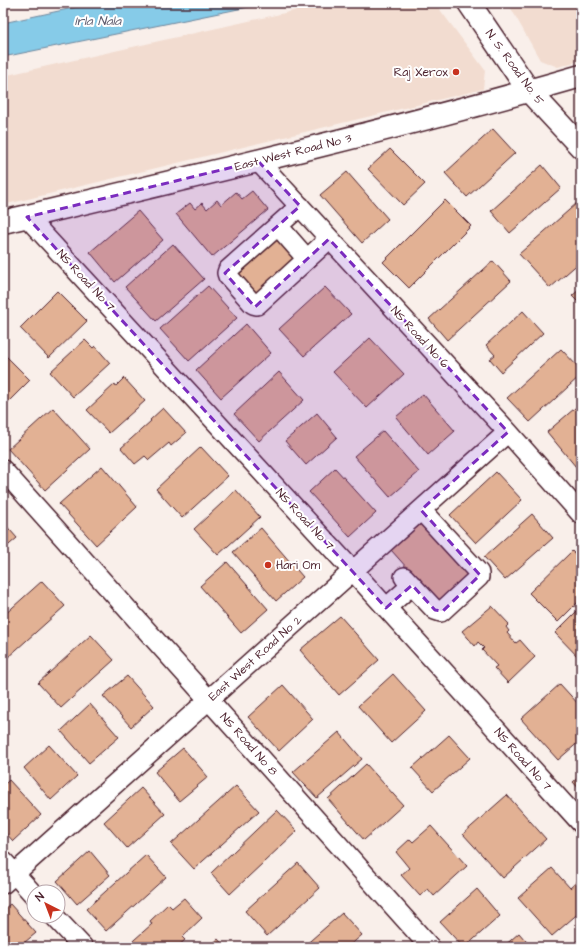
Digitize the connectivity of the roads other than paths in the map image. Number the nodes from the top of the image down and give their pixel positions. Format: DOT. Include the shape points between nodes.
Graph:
graph roads {
  1 [pos="469,3"];
  2 [pos="581,76"];
  3 [pos="529,91"];
  4 [pos="581,147"];
  5 [pos="258,161"];
  6 [pos="300,206"];
  7 [pos="27,217"];
  8 [pos="3,222"];
  9 [pos="278,226"];
  10 [pos="329,239"];
  11 [pos="307,259"];
  12 [pos="508,432"];
  13 [pos="3,470"];
  14 [pos="421,510"];
  15 [pos="581,514"];
  16 [pos="353,571"];
  17 [pos="386,608"];
  18 [pos="209,699"];
  19 [pos="581,823"];
  20 [pos="7,873"];
  21 [pos="26,888"];
  22 [pos="61,924"];
  23 [pos="83,947"];
  24 [pos="430,947"];
  1 -- 3 [label="street, N. S. Road No. 5"];
  2 -- 3 [label="street, East West Road No 3"];
  3 -- 4 [label="street, N. S. Road No. 5"];
  3 -- 5 [label="street, East West Road No 3"];
  5 -- 6 [label="street, NS Road No 6"];
  5 -- 7 [label="street, East West Road No 3"];
  6 -- 9 [label="street"];
  6 -- 10 [label="street, NS Road No 6"];
  7 -- 8 [label="street, East West Road No 3"];
  7 -- 16 [label="street, NS Road No 7"];
  9 -- 11 [label="street"];
  9 -- 11 [label="street" via="227,273 252,304 257,304"];
  10 -- 11 [label="street"];
  10 -- 12 [label="street, NS Road No 6"];
  12 -- 14 [label="street, East West Road No 2"];
  12 -- 15 [label="street, NS Road No 6"];
  13 -- 18 [label="street, NS Road No 8"];
  14 -- 16 [label="street, East West Road No 2"];
  14 -- 17 [label="street" via="480,576 440,612 435,610 408,581"];
  16 -- 17 [label="street, NS Road No 7"];
  16 -- 18 [label="street, East West Road No 2"];
  17 -- 19 [label="street, NS Road No 7"];
  18 -- 20 [label="street, East West Road No 2"];
  18 -- 24 [label="street, NS Road No 8"];
  20 -- 21 [label="street"];
  22 -- 23 [label="street"];
}
